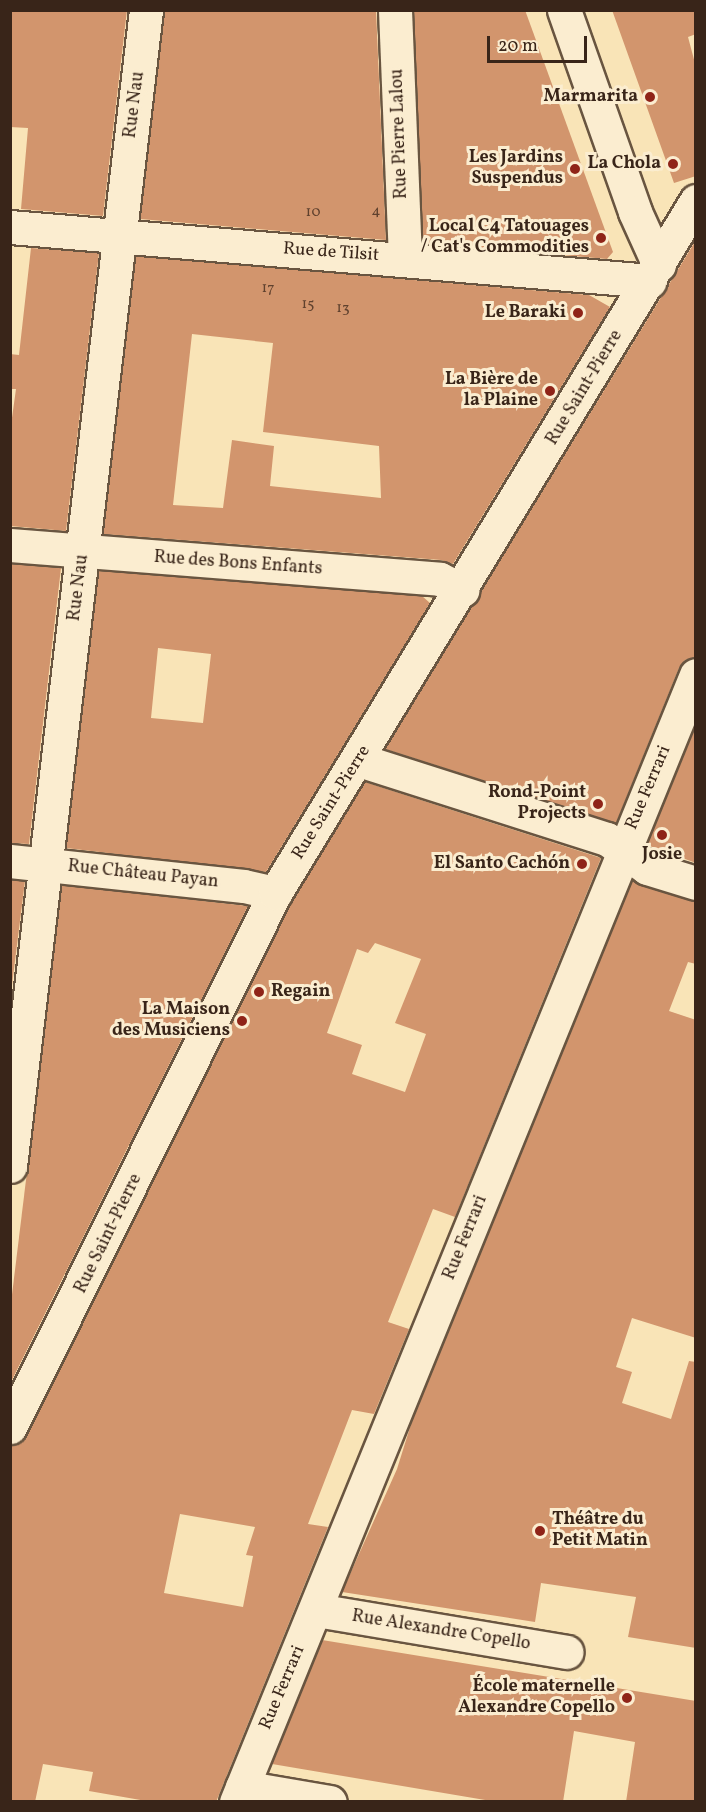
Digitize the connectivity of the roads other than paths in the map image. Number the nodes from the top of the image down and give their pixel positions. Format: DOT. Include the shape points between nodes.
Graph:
graph roads {
  1 [pos="146,10"];
  2 [pos="395,10"];
  3 [pos="564,10"];
  4 [pos="696,201"];
  5 [pos="10,227"];
  6 [pos="119,238"];
  7 [pos="405,258"];
  8 [pos="655,273"];
  9 [pos="10,545"];
  10 [pos="83,552"];
  11 [pos="463,590"];
  12 [pos="696,675"];
  13 [pos="359,760"];
  14 [pos="621,852"];
  15 [pos="10,861"];
  16 [pos="48,865"];
  17 [pos="696,883"];
  18 [pos="275,893"];
  19 [pos="10,1166"];
  20 [pos="10,1427"];
  21 [pos="316,1610"];
  22 [pos="567,1652"];
  23 [pos="239,1794"];
  24 [pos="311,1800"];
  1 -- 6 [label="street, Rue Nau"];
  2 -- 7 [label="street, Rue Pierre Lalou"];
  3 -- 8 [label="street"];
  4 -- 8 [label="street, Rue Saint-Pierre"];
  5 -- 6 [label="street, Rue de Tilsit"];
  6 -- 7 [label="street, Rue de Tilsit"];
  6 -- 10 [label="street, Rue Nau"];
  7 -- 8 [label="street, Rue de Tilsit"];
  8 -- 11 [label="street, Rue Saint-Pierre"];
  9 -- 10 [label="street, Rue des Bons Enfants"];
  10 -- 11 [label="street, Rue des Bons Enfants" via="440,579"];
  10 -- 16 [label="street, Rue Nau"];
  11 -- 13 [label="street, Rue Saint-Pierre"];
  12 -- 14 [label="street, Rue Ferrari"];
  13 -- 14 [label="street" via="607,839"];
  13 -- 18 [label="street, Rue Saint-Pierre"];
  14 -- 17 [label="street" via="647,868"];
  14 -- 21 [label="street, Rue Ferrari"];
  15 -- 16 [label="street, Rue Château Payan"];
  16 -- 18 [label="street, Rue Château Payan"];
  16 -- 19 [label="street, Rue Nau"];
  18 -- 20 [label="street, Rue Saint-Pierre"];
  21 -- 22 [label="street, Rue Alexandre Copello"];
  21 -- 23 [label="street, Rue Ferrari"];
  23 -- 24 [label="street"];
}
